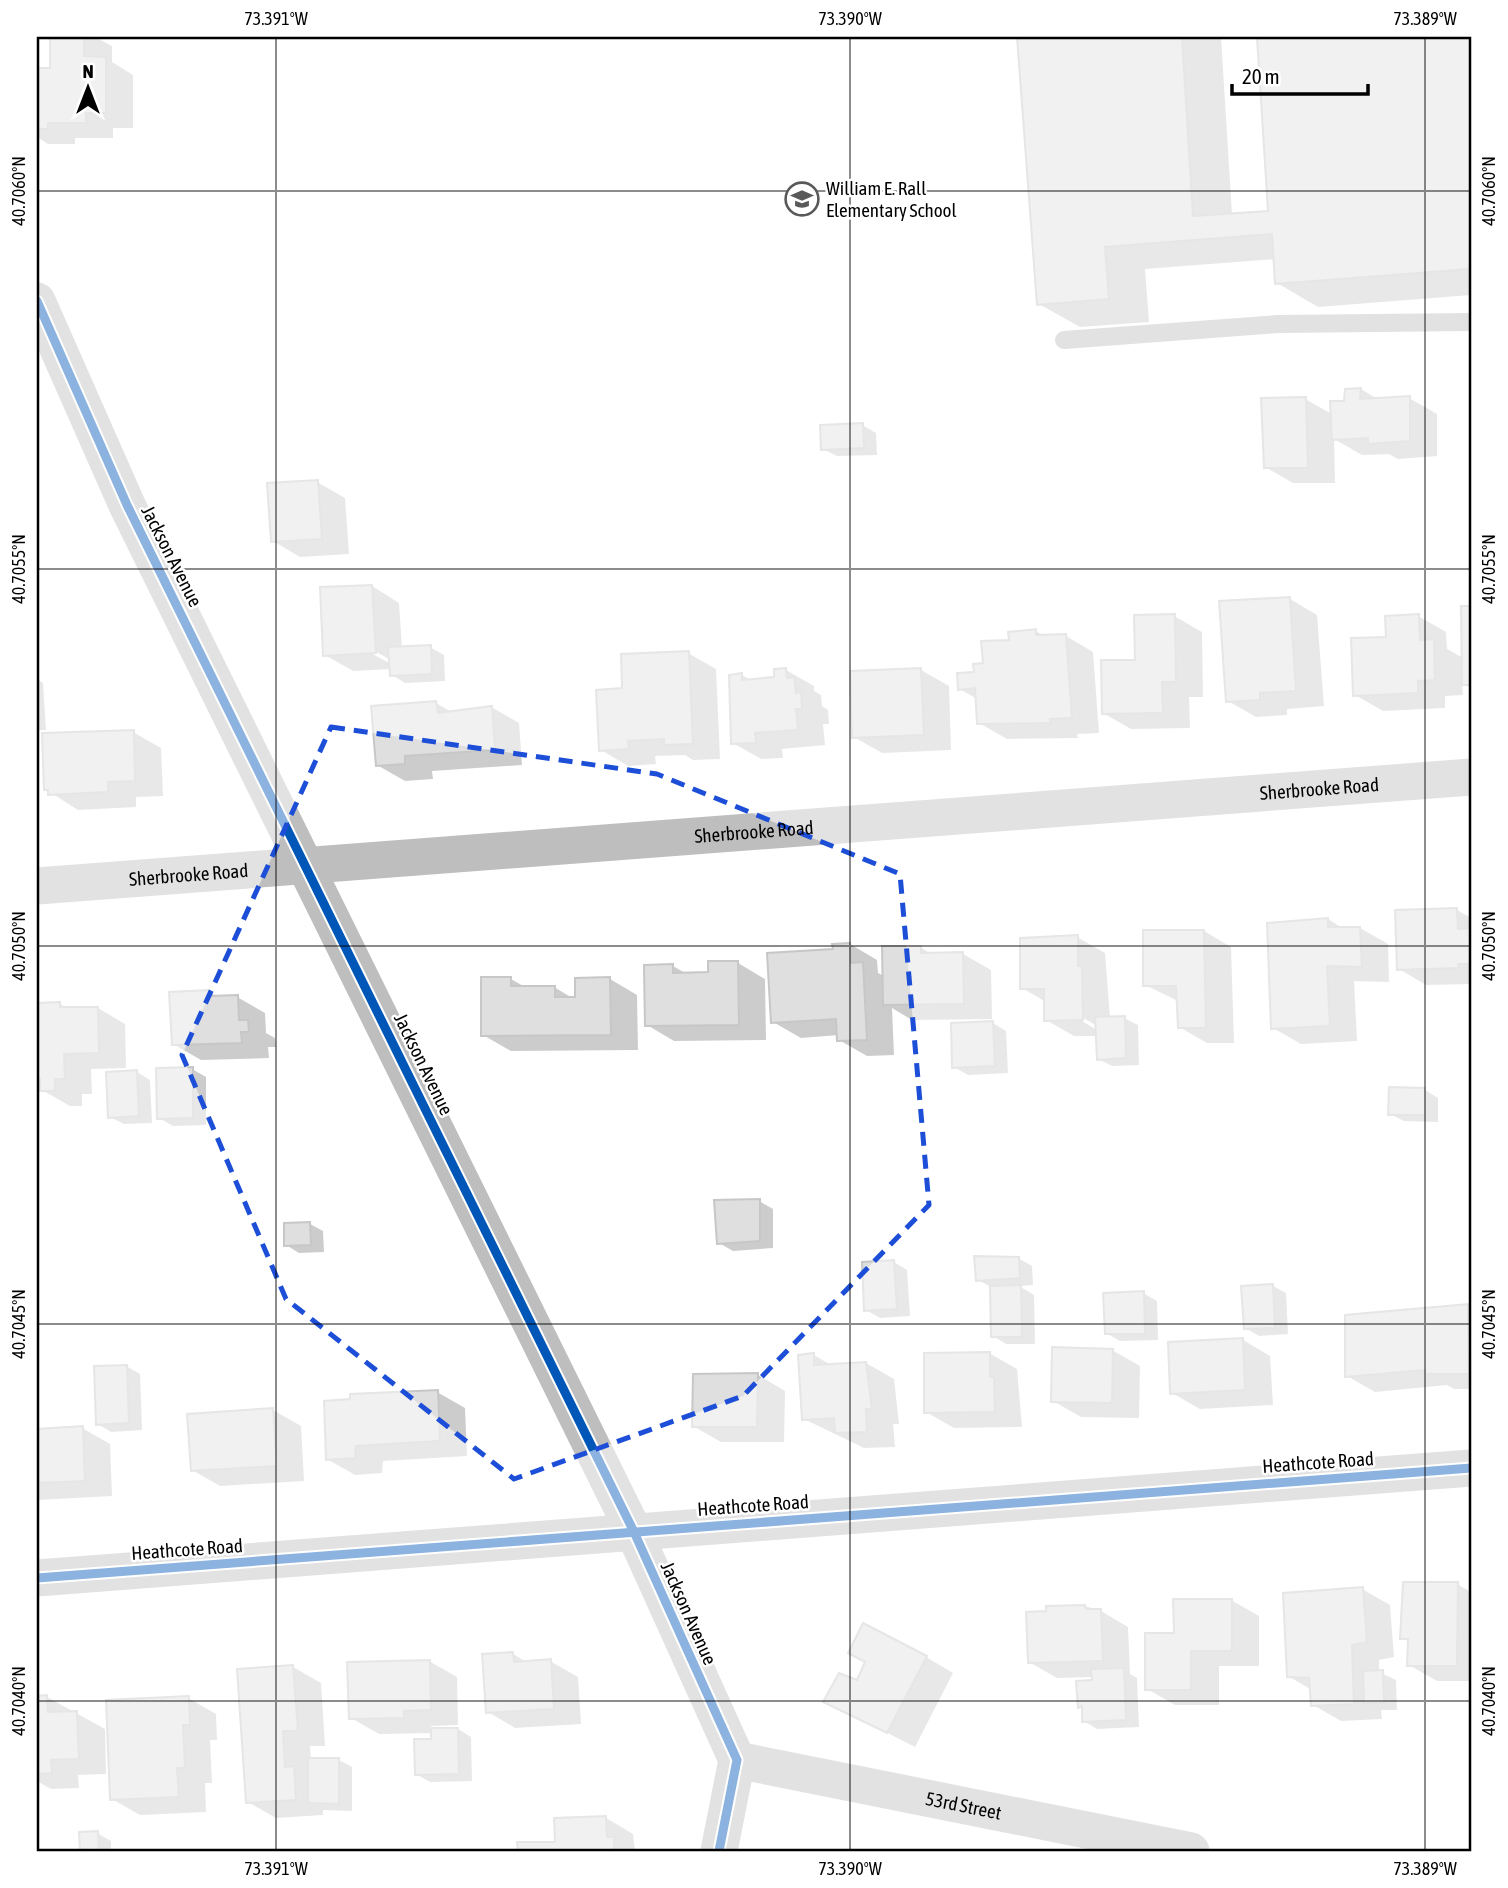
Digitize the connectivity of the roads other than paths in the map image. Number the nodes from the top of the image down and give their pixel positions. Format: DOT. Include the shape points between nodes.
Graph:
graph roads {
  1 [pos="37,301"];
  2 [pos="1471,322"];
  3 [pos="1064,340"];
  4 [pos="1471,777"];
  5 [pos="307,866"];
  6 [pos="37,887"];
  7 [pos="1471,1468"];
  8 [pos="634,1532"];
  9 [pos="37,1578"];
  10 [pos="737,1760"];
  11 [pos="719,1851"];
  12 [pos="1191,1851"];
  1 -- 5 [label="street, Jackson Avenue" via="127,505"];
  2 -- 3 [label="lane" via="1278,324"];
  4 -- 5 [label="street, Sherbrooke Road"];
  5 -- 6 [label="street, Sherbrooke Road"];
  5 -- 8 [label="street, Jackson Avenue"];
  7 -- 8 [label="street, Heathcote Road"];
  8 -- 9 [label="street, Heathcote Road"];
  8 -- 10 [label="street, Jackson Avenue"];
  10 -- 11 [label="street"];
  10 -- 12 [label="street, 53rd Street"];
}
